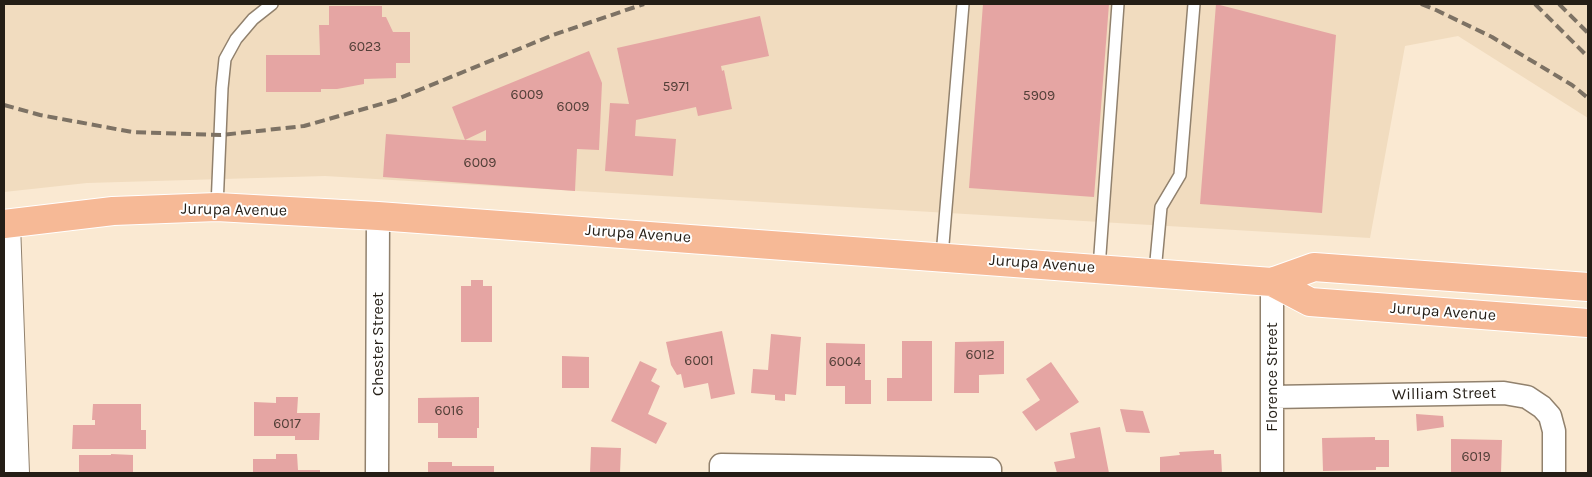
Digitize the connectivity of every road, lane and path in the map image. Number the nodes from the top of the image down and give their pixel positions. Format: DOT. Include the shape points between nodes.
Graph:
graph roads {
  1 [pos="272,4"];
  2 [pos="963,4"];
  3 [pos="1118,4"];
  4 [pos="1194,4"];
  5 [pos="217,207"];
  6 [pos="378,216"];
  7 [pos="5,224"];
  8 [pos="942,256"];
  9 [pos="1099,268"];
  10 [pos="1155,272"];
  11 [pos="1272,282"];
  12 [pos="1588,287"];
  13 [pos="1588,323"];
  14 [pos="1272,397"];
  15 [pos="721,469"];
  16 [pos="15,473"];
  17 [pos="377,473"];
  18 [pos="990,473"];
  19 [pos="1272,473"];
  20 [pos="1554,473"];
  1 -- 5 [label="lane" via="236,38 225,59"];
  2 -- 8 [label="lane"];
  3 -- 9 [label="lane"];
  4 -- 10 [label="lane" via="1180,175 1161,207"];
  5 -- 6 [label="main road, Jurupa Avenue"];
  5 -- 7 [label="main road, Jurupa Avenue" via="113,211"];
  6 -- 8 [label="main road, Jurupa Avenue"];
  6 -- 17 [label="street, Chester Street"];
  7 -- 16 [label="street"];
  8 -- 9 [label="main road, Jurupa Avenue"];
  9 -- 10 [label="main road, Jurupa Avenue"];
  10 -- 11 [label="main road, Jurupa Avenue"];
  11 -- 12 [label="main road, Jurupa Avenue" via="1314,267"];
  11 -- 13 [label="main road, Jurupa Avenue" via="1310,302"];
  11 -- 14 [label="street, Florence Street"];
  14 -- 19 [label="street, Florence Street"];
  14 -- 20 [label="street, William Street" via="1504,393 1527,397 1550,416 1554,431"];
  15 -- 18 [label="street" via="990,469"];
}
